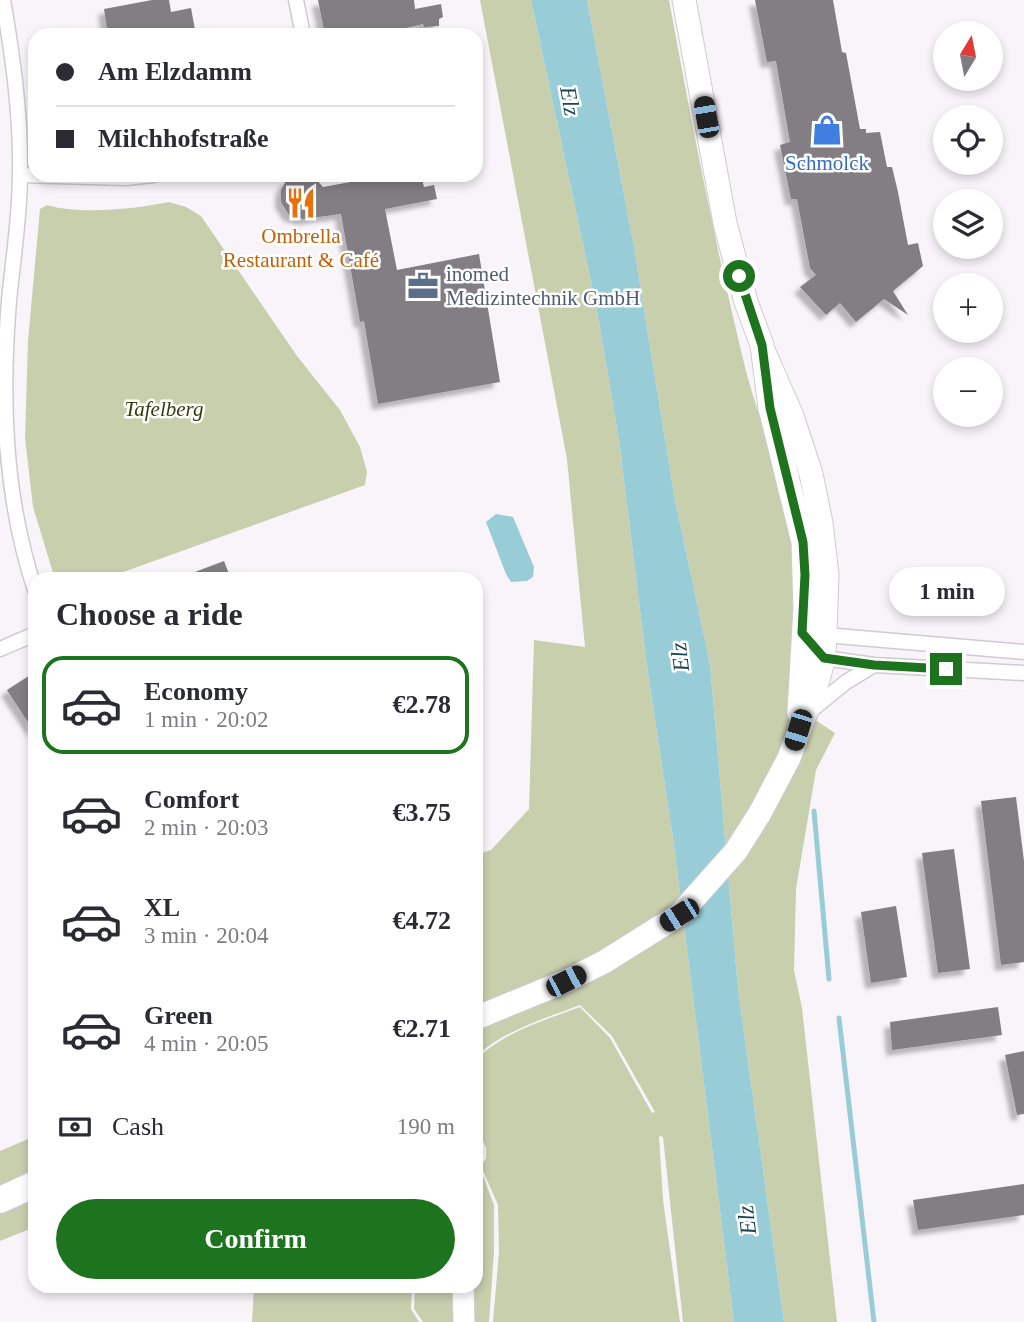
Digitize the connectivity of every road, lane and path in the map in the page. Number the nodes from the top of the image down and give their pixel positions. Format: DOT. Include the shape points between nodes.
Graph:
graph roads {
  1 [pos="3,0"];
  2 [pos="296,0"];
  3 [pos="684,0"];
  4 [pos="302,28"];
  5 [pos="20,175"];
  6 [pos="28,175"];
  7 [pos="30,572"];
  8 [pos="814,636"];
  9 [pos="28,637"];
  10 [pos="0,649"];
  11 [pos="1024,652"];
  12 [pos="874,665"];
  13 [pos="1024,673"];
  14 [pos="802,723"];
  15 [pos="483,1017"];
  16 [pos="28,1187"];
  17 [pos="0,1200"];
  18 [pos="463,1293"];
  19 [pos="464,1322"];
  1 -- 5 [label="street" via="17,86"];
  2 -- 4 [label="street"];
  3 -- 8 [label="main road" via="725,223 746,302 811,474 821,523"];
  5 -- 6 [label="street"];
  5 -- 7 [label="street" via="5,366 5,429 9,475"];
  8 -- 11 [label="street"];
  8 -- 12 [label="street"];
  8 -- 14 [label="main road"];
  9 -- 10 [label="street"];
  12 -- 13 [label="street"];
  12 -- 14 [label="street" via="846,682"];
  14 -- 15 [label="main road" via="786,765 736,851 679,915 566,981"];
  16 -- 17 [label="highway"];
  18 -- 19 [label="street"];
}
